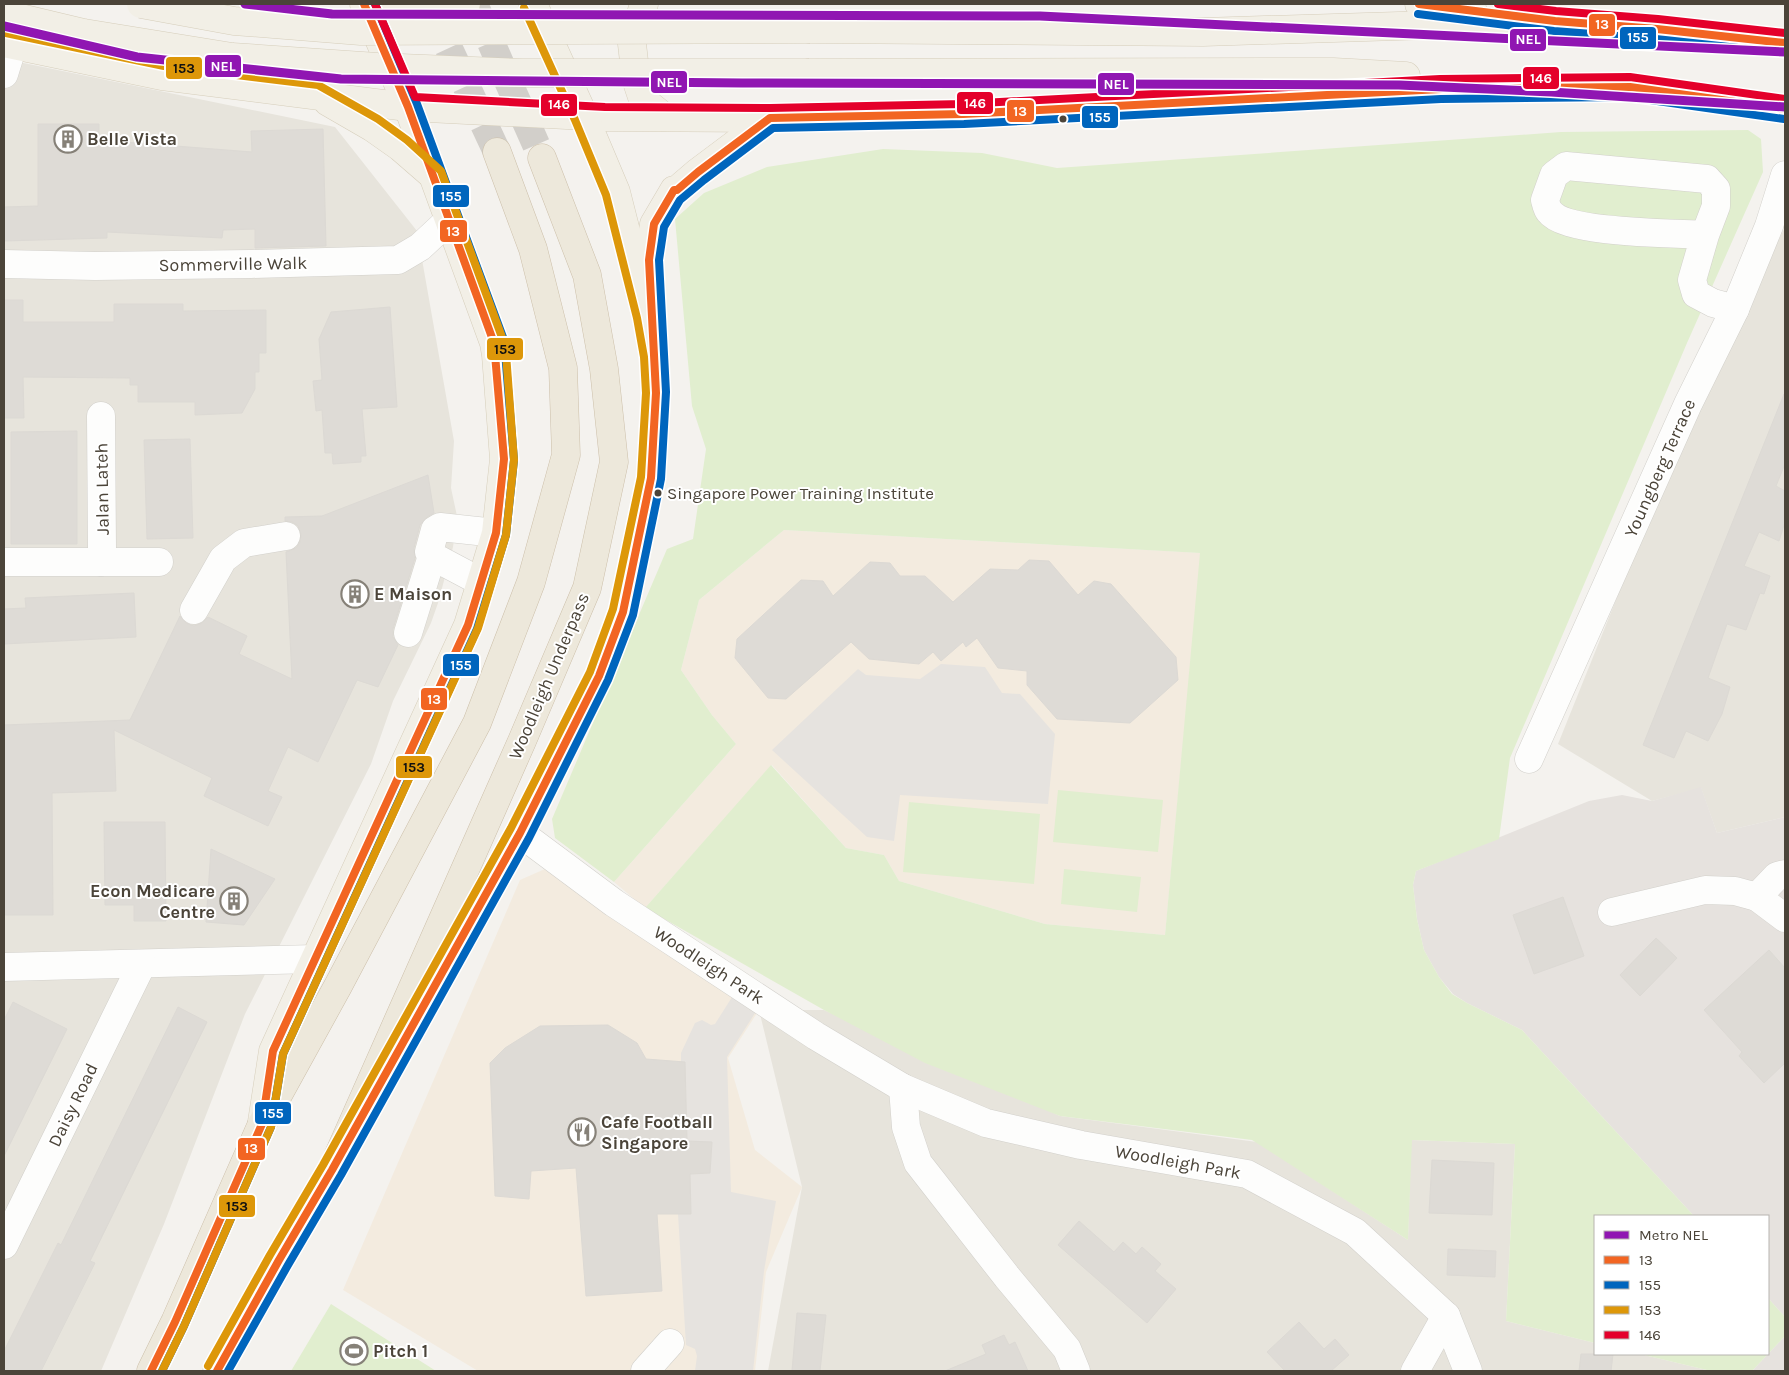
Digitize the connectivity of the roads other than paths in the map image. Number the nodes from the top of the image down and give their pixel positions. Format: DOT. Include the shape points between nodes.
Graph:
graph roads {
  1 [pos="141,4"];
  2 [pos="364,4"];
  3 [pos="371,4"];
  4 [pos="386,4"];
  5 [pos="466,4"];
  6 [pos="533,4"];
  7 [pos="644,4"];
  8 [pos="1420,4"];
  9 [pos="4,14"];
  10 [pos="1555,21"];
  11 [pos="1785,43"];
  12 [pos="8,44"];
  13 [pos="4,74"];
  14 [pos="1630,87"];
  15 [pos="316,95"];
  16 [pos="408,107"];
  17 [pos="1785,109"];
  18 [pos="584,116"];
  19 [pos="664,117"];
  20 [pos="770,118"];
  21 [pos="497,152"];
  22 [pos="542,158"];
  23 [pos="1785,175"];
  24 [pos="432,176"];
  25 [pos="449,220"];
  26 [pos="1705,235"];
  27 [pos="4,264"];
  28 [pos="1736,309"];
  29 [pos="654,356"];
  30 [pos="101,416"];
  31 [pos="496,533"];
  32 [pos="286,536"];
  33 [pos="432,556"];
  34 [pos="4,562"];
  35 [pos="101,562"];
  36 [pos="158,562"];
  37 [pos="481,582"];
  38 [pos="194,610"];
  39 [pos="408,633"];
  40 [pos="1529,759"];
  41 [pos="520,833"];
  42 [pos="1785,874"];
  43 [pos="1757,897"];
  44 [pos="1612,912"];
  45 [pos="1785,918"];
  46 [pos="315,959"];
  47 [pos="142,964"];
  48 [pos="4,967"];
  49 [pos="903,1088"];
  50 [pos="262,1124"];
  51 [pos="332,1170"];
  52 [pos="4,1245"];
  53 [pos="1446,1316"];
  54 [pos="670,1343"];
  55 [pos="151,1371"];
  56 [pos="217,1371"];
  57 [pos="645,1371"];
  58 [pos="1076,1371"];
  59 [pos="1415,1371"];
  60 [pos="1468,1371"];
  1 -- 10 [label="main road, bridge" via="234,20 361,31 810,29 1203,32"];
  2 -- 16 [label="main road"];
  3 -- 16 [label="main road" via="387,18 414,80"];
  4 -- 5 [label="main road" via="406,10"];
  6 -- 18 [label="main road"];
  7 -- 19 [label="main road" via="632,44 636,79 643,100"];
  8 -- 10 [label="main road"];
  9 -- 14 [label="main road, bridge" via="84,33 232,57 377,67 522,73 1333,72"];
  10 -- 11 [label="main road"];
  12 -- 13 [label="street"];
  12 -- 15 [label="main road" via="162,76"];
  14 -- 17 [label="main road"];
  14 -- 20 [label="main road" via="1441,89 963,114"];
  15 -- 16 [label="main road"];
  15 -- 24 [label="main road" via="373,128"];
  16 -- 18 [label="main road"];
  16 -- 24 [label="main road"];
  18 -- 19 [label="main road"];
  18 -- 29 [label="main road" via="616,192"];
  19 -- 20 [label="main road"];
  20 -- 29 [label="main road" via="674,190 654,224 649,260"];
  21 -- 50 [label="highway" via="533,249 563,368 566,455 531,582 476,723"];
  22 -- 51 [label="highway, Woodleigh Underpass" via="587,275 604,369 614,462 587,588"];
  23 -- 28 [label="street, Youngberg Terrace"];
  24 -- 25 [label="main road"];
  25 -- 27 [label="street, Sommerville Walk" via="420,247 398,260 95,266"];
  25 -- 31 [label="main road" via="496,355 504,459"];
  26 -- 26 [label="street" via="1597,229 1560,219 1549,212 1544,200 1554,175 1566,166 1707,179 1716,188 1716,206"];
  26 -- 28 [label="street" via="1692,280 1696,294"];
  28 -- 40 [label="street, Youngberg Terrace" via="1688,404"];
  29 -- 41 [label="main road" via="656,393 651,478 623,612 599,676"];
  30 -- 35 [label="street, Jalan Lateh"];
  31 -- 33 [label="street" via="440,527 431,538 429,552"];
  31 -- 37 [label="main road"];
  32 -- 38 [label="street" via="244,543 223,560"];
  33 -- 37 [label="street"];
  33 -- 39 [label="street"];
  34 -- 35 [label="street"];
  35 -- 36 [label="street"];
  37 -- 46 [label="main road" via="468,625"];
  41 -- 49 [label="street, Woodleigh Park" via="614,903 816,1036"];
  41 -- 51 [label="main road"];
  42 -- 43 [label="street" via="1777,876"];
  43 -- 44 [label="street" via="1735,891 1705,890"];
  43 -- 45 [label="street"];
  46 -- 47 [label="street"];
  46 -- 50 [label="main road" via="273,1051"];
  47 -- 48 [label="street"];
  47 -- 52 [label="street, Daisy Road"];
  49 -- 53 [label="street, Woodleigh Park" via="986,1123 1081,1145 1247,1174 1356,1232"];
  49 -- 58 [label="street" via="906,1127 918,1164 1067,1349"];
  50 -- 55 [label="highway"];
  51 -- 56 [label="highway, Woodleigh Underpass"];
  53 -- 59 [label="street"];
  53 -- 60 [label="street, Woodleigh Park"];
  54 -- 57 [label="street"];
}
